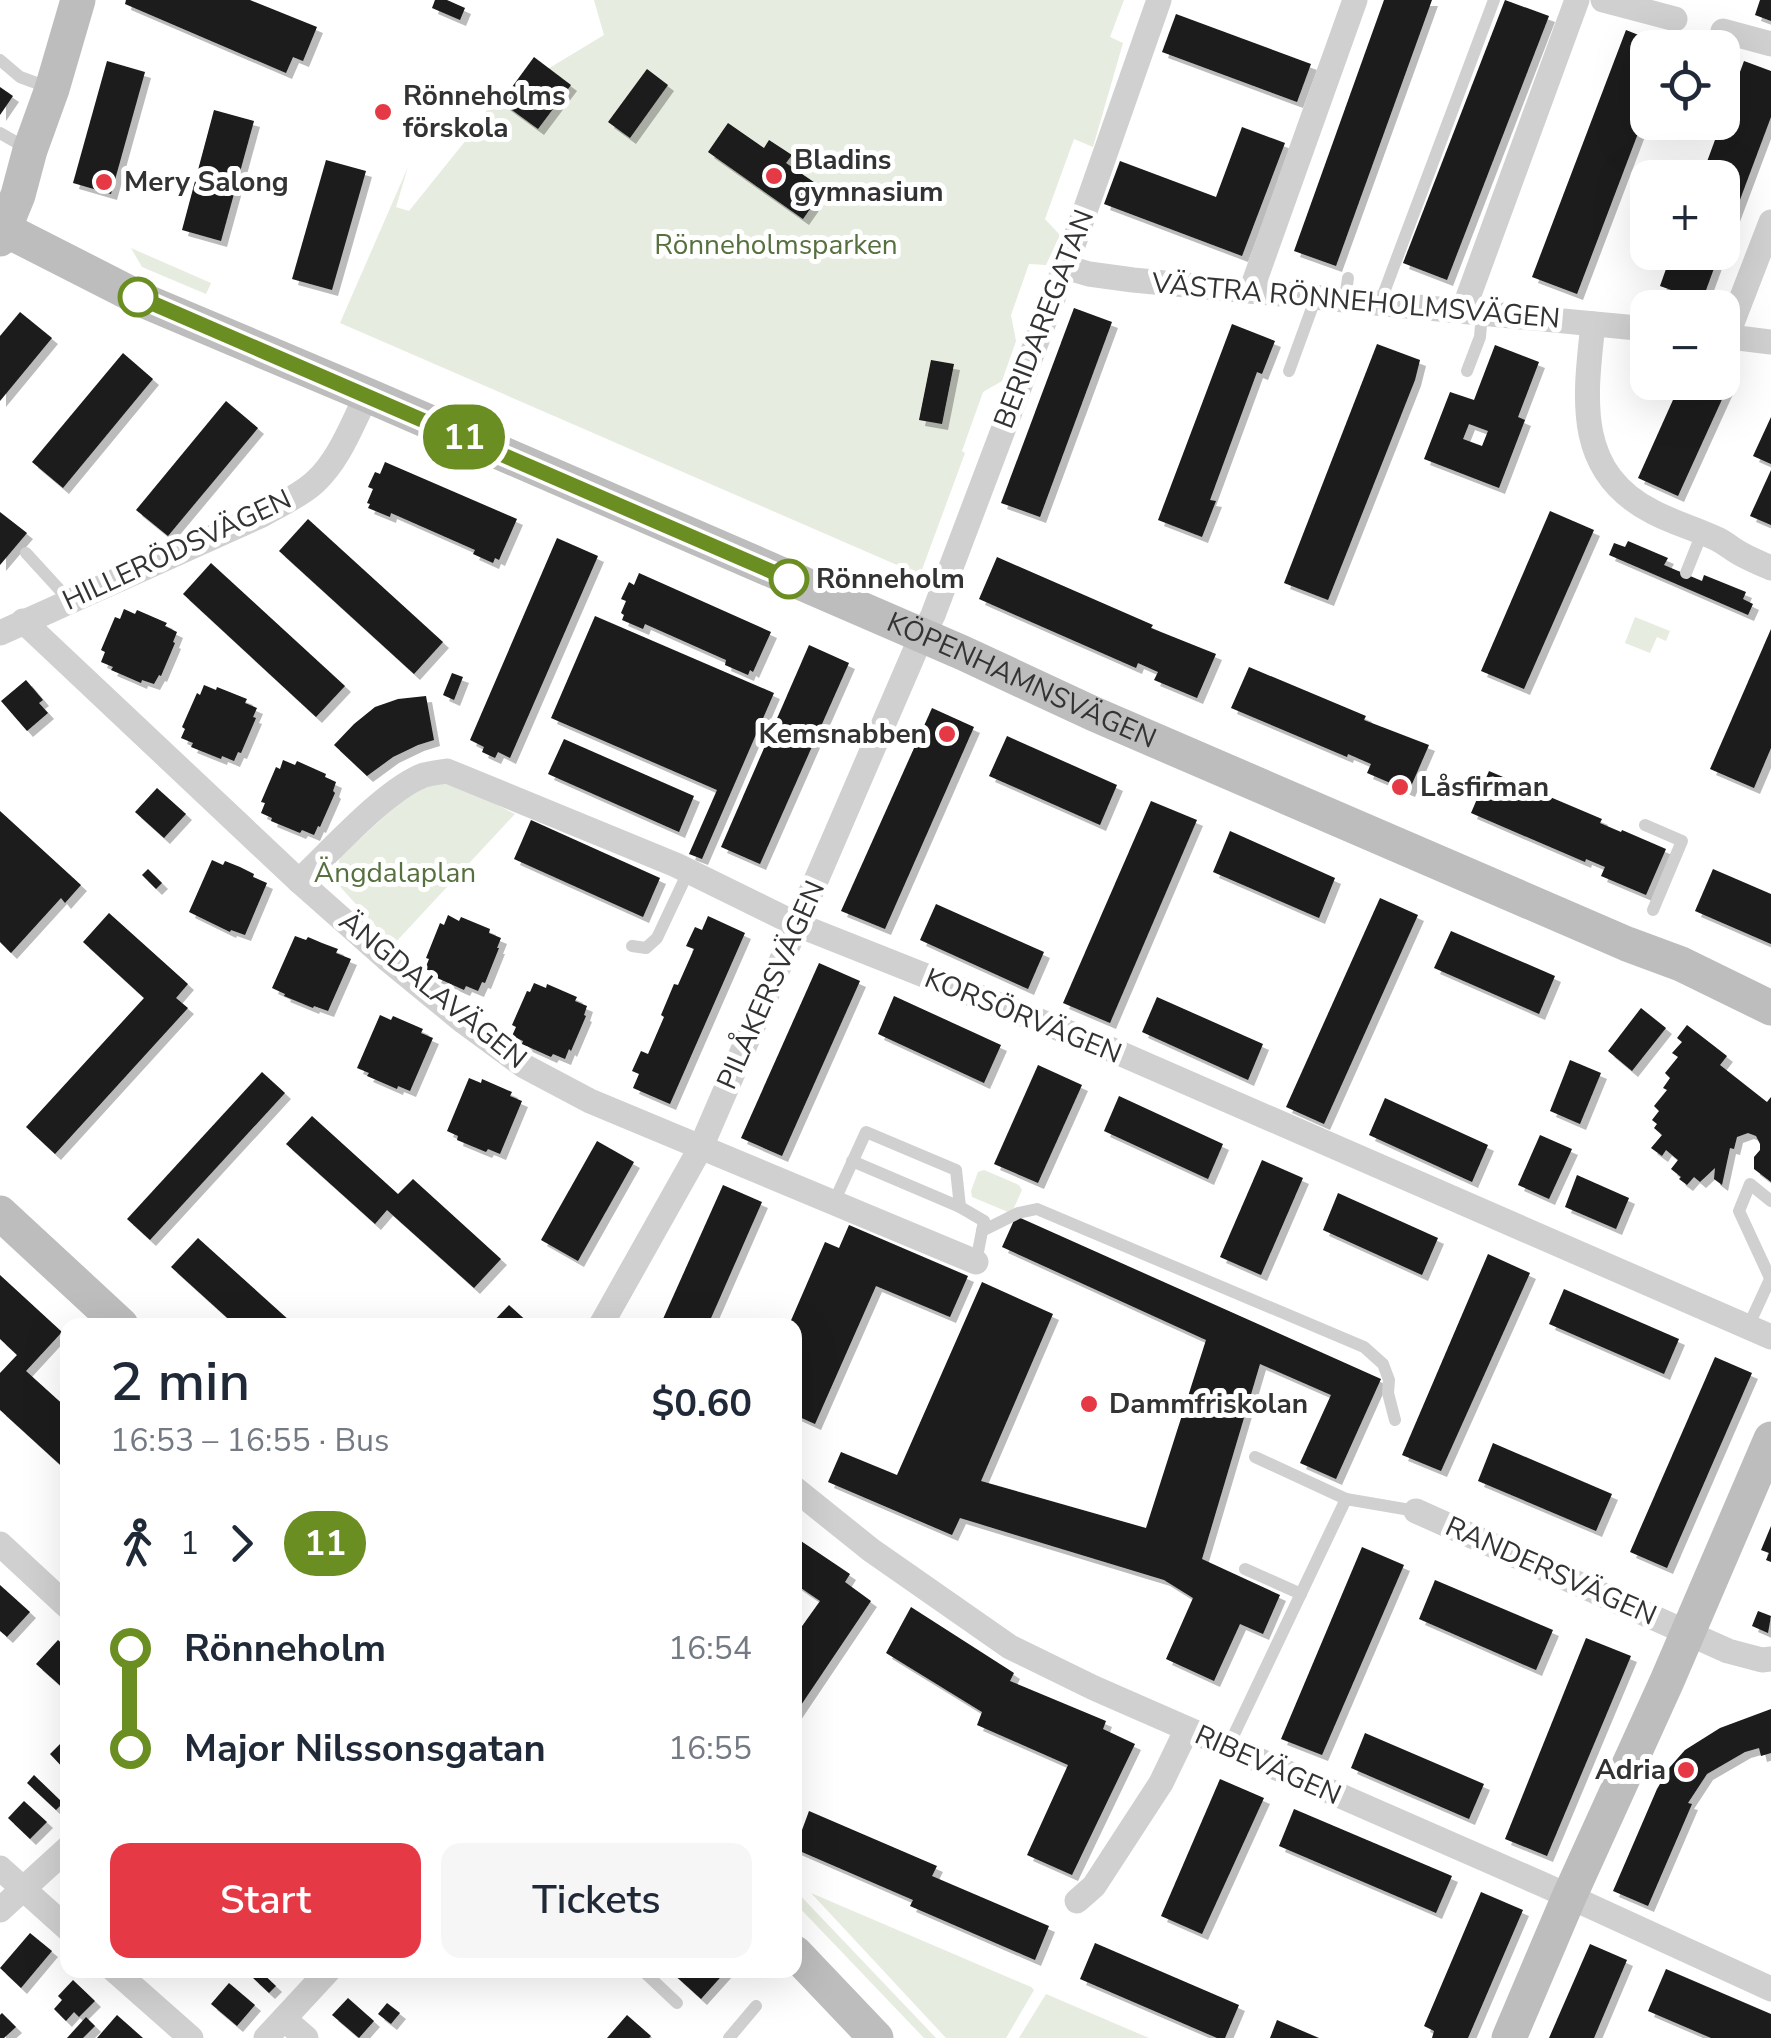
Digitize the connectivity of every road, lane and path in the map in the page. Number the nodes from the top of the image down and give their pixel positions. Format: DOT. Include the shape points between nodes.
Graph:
graph roads {
  1 [pos="78,0"];
  2 [pos="1159,0"];
  3 [pos="1356,0"];
  4 [pos="1494,0"];
  5 [pos="1578,0"];
  6 [pos="1602,0"];
  7 [pos="1675,19"];
  8 [pos="1740,36"];
  9 [pos="1771,44"];
  10 [pos="0,60"];
  11 [pos="52,89"];
  12 [pos="15,142"];
  13 [pos="1771,222"];
  14 [pos="2,232"];
  15 [pos="1065,267"];
  16 [pos="1252,291"];
  17 [pos="1316,297"];
  18 [pos="1740,299"];
  19 [pos="1380,303"];
  20 [pos="1472,312"];
  21 [pos="1593,324"];
  22 [pos="1630,327"];
  23 [pos="1740,338"];
  24 [pos="1771,342"];
  25 [pos="1289,371"];
  26 [pos="1467,371"];
  27 [pos="367,394"];
  28 [pos="1702,533"];
  29 [pos="26,553"];
  30 [pos="1771,568"];
  31 [pos="1686,572"];
  32 [pos="70,600"];
  33 [pos="12,627"];
  34 [pos="924,636"];
  35 [pos="1645,825"];
  36 [pos="689,870"];
  37 [pos="299,881"];
  38 [pos="1654,910"];
  39 [pos="798,925"];
  40 [pos="632,946"];
  41 [pos="1771,1008"];
  42 [pos="700,1147"];
  43 [pos="852,1161"];
  44 [pos="1771,1201"];
  45 [pos="834,1202"];
  46 [pos="960,1208"];
  47 [pos="0,1213"];
  48 [pos="982,1230"];
  49 [pos="976,1262"];
  50 [pos="1771,1278"];
  51 [pos="113,1318"];
  52 [pos="607,1318"];
  53 [pos="1760,1332"];
  54 [pos="1394,1420"];
  55 [pos="1771,1438"];
  56 [pos="1256,1457"];
  57 [pos="802,1494"];
  58 [pos="1346,1499"];
  59 [pos="1416,1510"];
  60 [pos="0,1544"];
  61 [pos="1246,1569"];
  62 [pos="1301,1594"];
  63 [pos="60,1599"];
  64 [pos="1687,1631"];
  65 [pos="1771,1659"];
  66 [pos="1187,1729"];
  67 [pos="1228,1748"];
  68 [pos="60,1855"];
  69 [pos="0,1868"];
  70 [pos="23,1889"];
  71 [pos="1569,1897"];
  72 [pos="1077,1902"];
  73 [pos="0,1910"];
  74 [pos="60,1921"];
  75 [pos="802,1960"];
  76 [pos="123,1978"];
  77 [pos="322,1978"];
  78 [pos="650,1978"];
  79 [pos="1771,1989"];
  80 [pos="677,2003"];
  81 [pos="756,2006"];
  82 [pos="284,2018"];
  83 [pos="190,2038"];
  84 [pos="266,2038"];
  85 [pos="306,2038"];
  86 [pos="729,2038"];
  87 [pos="876,2038"];
  88 [pos="1509,2038"];
  1 -- 11 [label="street"];
  2 -- 15 [label="street, BERIDAREGATAN"];
  3 -- 16 [label="street"];
  4 -- 19 [label="lane"];
  5 -- 20 [label="street"];
  6 -- 7 [label="street"];
  8 -- 9 [label="street"];
  10 -- 11 [label="lane" via="20,77"];
  11 -- 12 [label="street"];
  12 -- 14 [label="street" via="18,195"];
  13 -- 18 [label="street"];
  14 -- 27 [label="street, KÖPENHAMNSVÄGEN" via="146,302"];
  15 -- 16 [label="street, VÄSTRA RÖNNEHOLMSVÄGEN"];
  15 -- 34 [label="street, BERIDAREGATAN"];
  16 -- 17 [label="street, VÄSTRA RÖNNEHOLMSVÄGEN"];
  17 -- 19 [label="street, VÄSTRA RÖNNEHOLMSVÄGEN" via="1347,289"];
  17 -- 25 [label="lane"];
  19 -- 20 [label="street, VÄSTRA RÖNNEHOLMSVÄGEN"];
  20 -- 21 [label="street, VÄSTRA RÖNNEHOLMSVÄGEN"];
  20 -- 26 [label="lane" via="1480,337"];
  21 -- 22 [label="street, VÄSTRA RÖNNEHOLMSVÄGEN"];
  21 -- 28 [label="street" via="1586,410 1602,463 1632,499"];
  23 -- 24 [label="street"];
  27 -- 32 [label="street, HILLERÖDSVÄGEN" via="332,462 296,496"];
  27 -- 34 [label="street, KÖPENHAMNSVÄGEN"];
  28 -- 30 [label="street"];
  28 -- 31 [label="lane"];
  29 -- 32 [label="lane"];
  32 -- 33 [label="street, HILLERÖDSVÄGEN"];
  33 -- 37 [label="street, ÄNGDALAVÄGEN"];
  34 -- 39 [label="street, PILÅKERSVÄGEN"];
  34 -- 41 [label="street, KÖPENHAMNSVÄGEN"];
  35 -- 38 [label="lane" via="1682,840"];
  36 -- 37 [label="street, KORSÖRVÄGEN" via="447,771 410,782 382,802"];
  36 -- 39 [label="street, KORSÖRVÄGEN"];
  36 -- 40 [label="lane" via="658,938 646,948"];
  37 -- 42 [label="street, ÄNGDALAVÄGEN" via="524,1066"];
  39 -- 42 [label="street, PILÅKERSVÄGEN"];
  39 -- 53 [label="street, KORSÖRVÄGEN" via="1110,1050"];
  42 -- 45 [label="street, ÄNGDALAVÄGEN"];
  42 -- 52 [label="street, PILÅKERSVÄGEN"];
  43 -- 45 [label="lane"];
  43 -- 46 [label="lane"];
  43 -- 46 [label="lane" via="866,1132 956,1170"];
  44 -- 50 [label="lane" via="1750,1184 1739,1211"];
  45 -- 49 [label="street, ÄNGDALAVÄGEN"];
  46 -- 48 [label="lane" via="984,1221"];
  47 -- 51 [label="street"];
  48 -- 49 [label="lane"];
  48 -- 54 [label="lane" via="1037,1209 1364,1347 1389,1380"];
  50 -- 53 [label="lane"];
  55 -- 64 [label="street"];
  56 -- 58 [label="lane"];
  57 -- 66 [label="street, RIBEVÄGEN" via="1010,1647"];
  58 -- 59 [label="lane"];
  58 -- 62 [label="lane"];
  59 -- 64 [label="street, RANDERSVÄGEN"];
  60 -- 63 [label="street"];
  61 -- 62 [label="lane"];
  62 -- 67 [label="lane"];
  64 -- 65 [label="street, RANDERSVÄGEN" via="1728,1651"];
  64 -- 71 [label="street"];
  66 -- 67 [label="street, RIBEVÄGEN"];
  66 -- 72 [label="street" via="1162,1783"];
  67 -- 71 [label="street, RIBEVÄGEN"];
  68 -- 70 [label="street"];
  69 -- 70 [label="street"];
  70 -- 73 [label="street"];
  70 -- 74 [label="street"];
  71 -- 79 [label="street, RIBEVÄGEN"];
  71 -- 88 [label="street"];
  75 -- 87 [label="street"];
  76 -- 83 [label="street"];
  77 -- 82 [label="street"];
  78 -- 80 [label="lane"];
  81 -- 86 [label="lane"];
  82 -- 84 [label="street"];
  82 -- 85 [label="street"];
}
